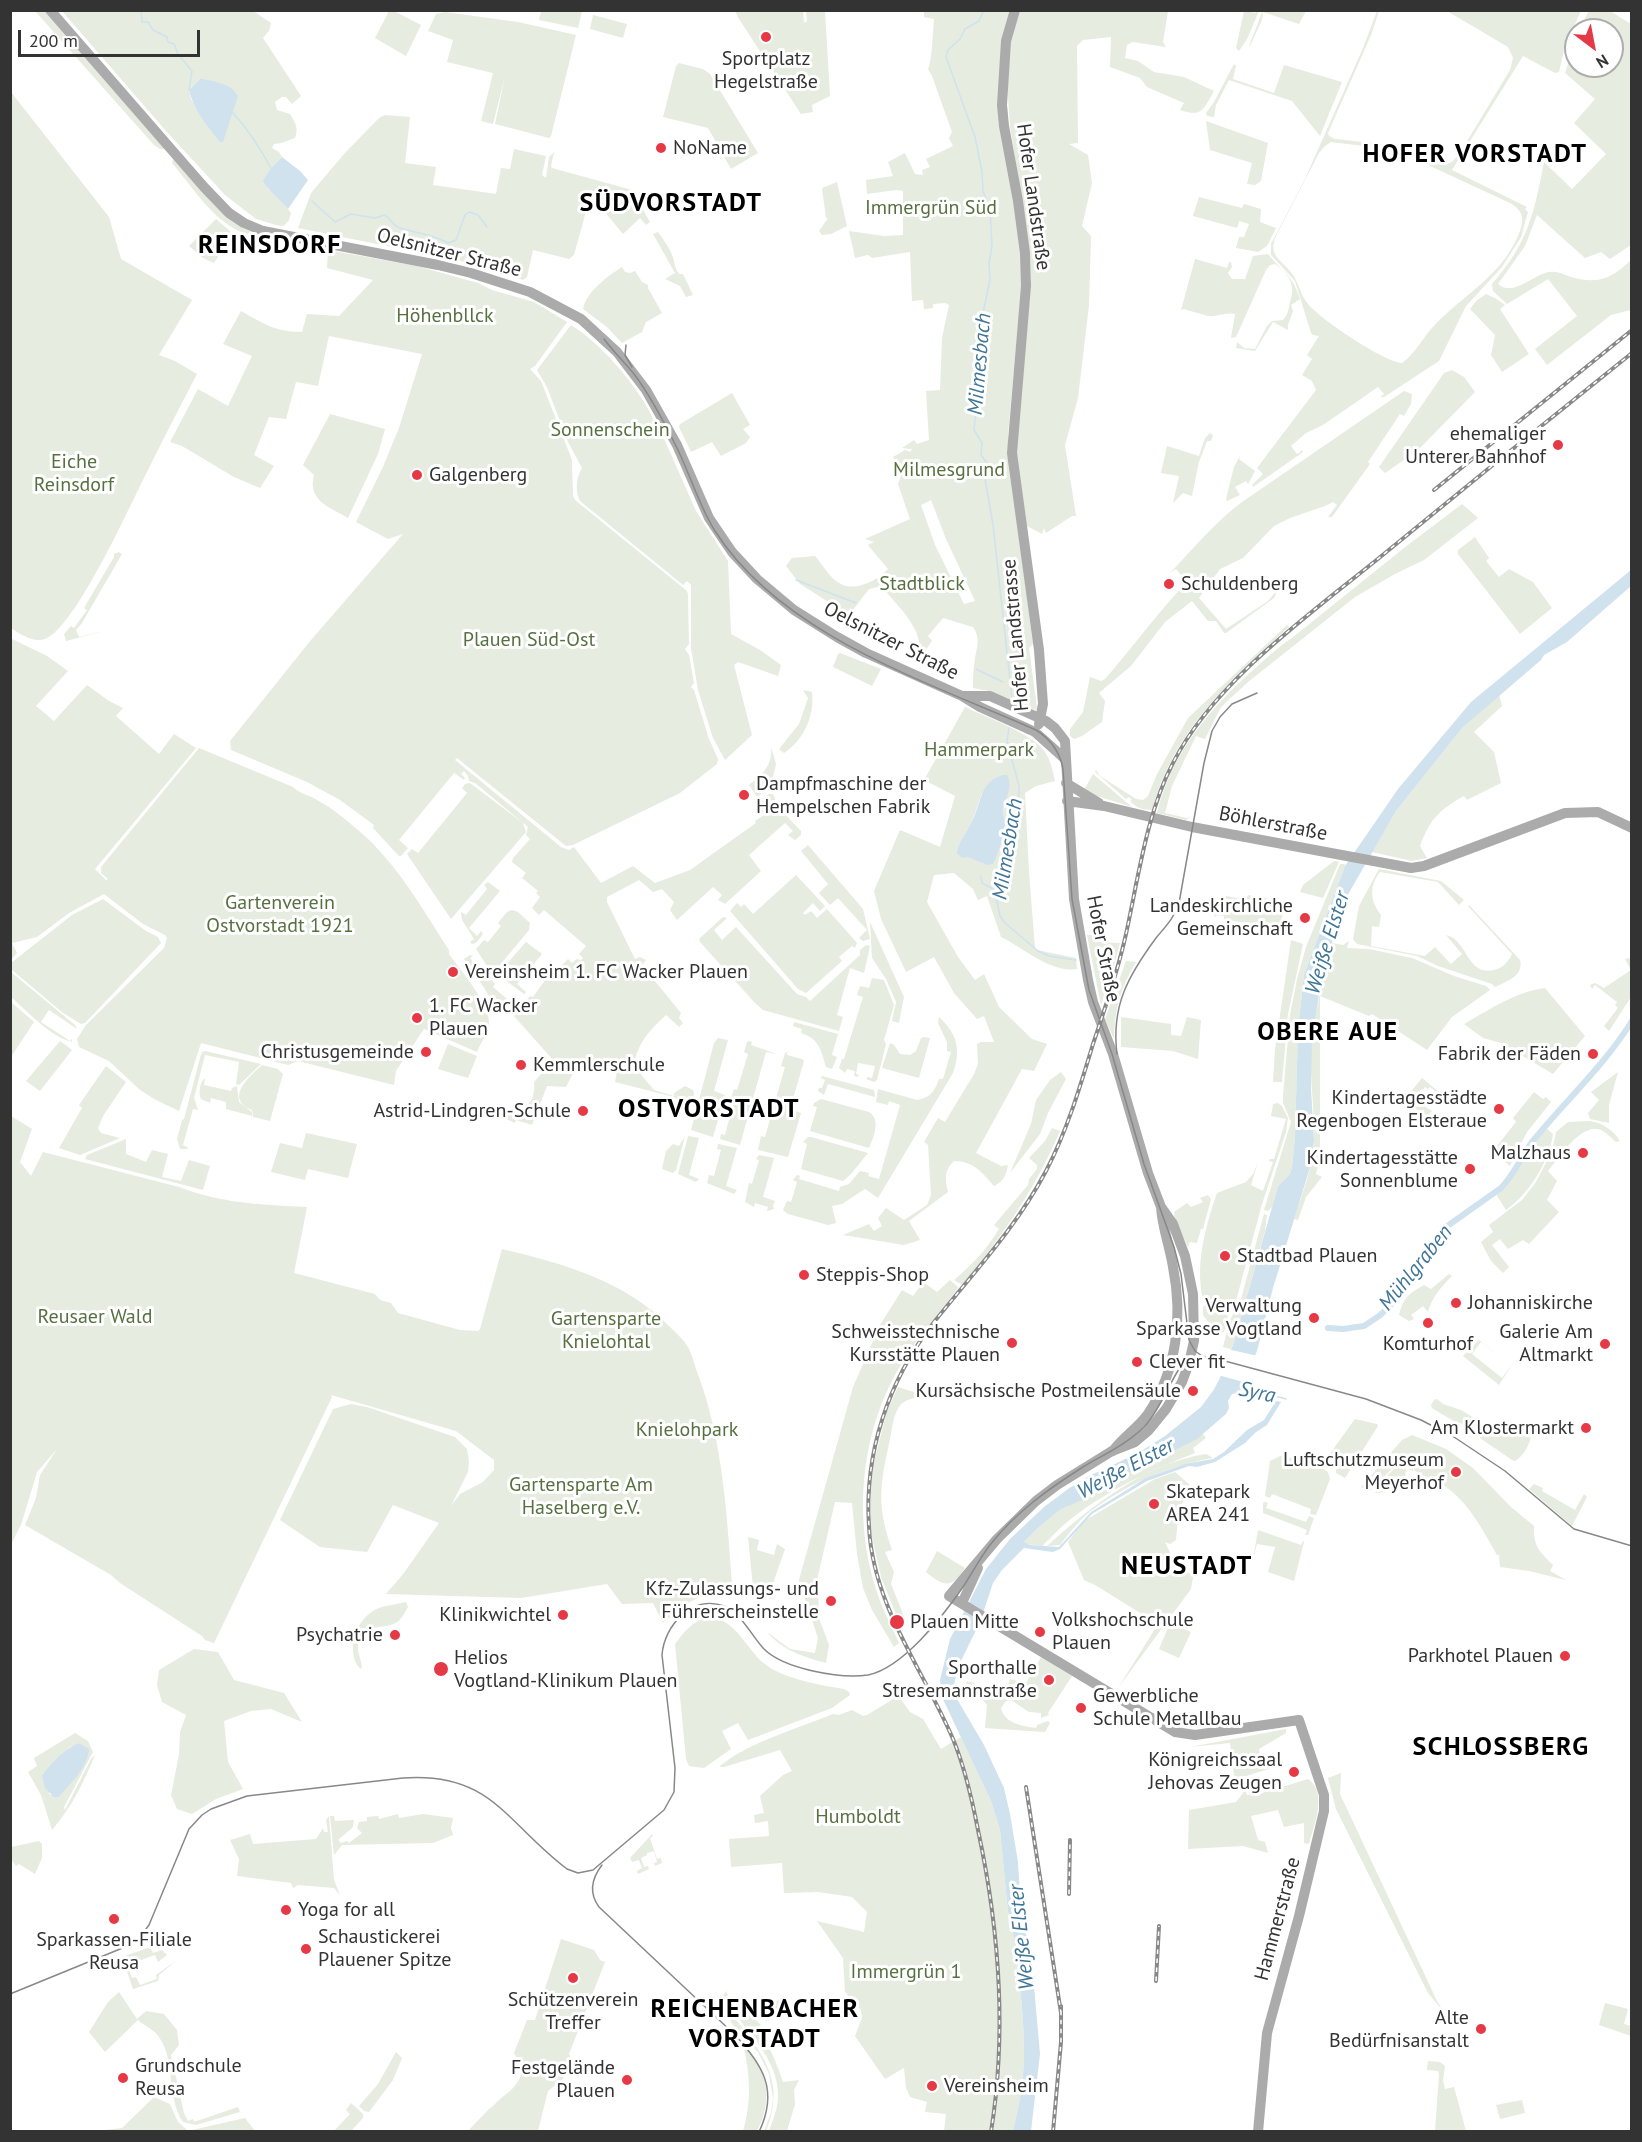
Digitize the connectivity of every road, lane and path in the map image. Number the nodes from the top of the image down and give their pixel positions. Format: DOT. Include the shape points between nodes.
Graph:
graph roads {
  1 [pos="50,10"];
  2 [pos="1015,10"];
  3 [pos="962,696"];
  4 [pos="1041,719"];
  5 [pos="1035,732"];
  6 [pos="1065,759"];
  7 [pos="1066,783"];
  8 [pos="1067,801"];
  9 [pos="1104,806"];
  10 [pos="1632,828"];
  11 [pos="1161,1207"];
  12 [pos="1112,1451"];
  13 [pos="982,1558"];
  14 [pos="964,1604"];
  15 [pos="1258,2132"];
  1 -- 3 [label="main road, Oelsnitzer Straße" via="204,187 229,213 253,227 471,273 530,292 580,319 616,352 646,390 713,524 757,579 794,610 837,637"];
  2 -- 4 [label="main road, Hofer Landstraße" via="1006,41 1002,105 1023,233 1026,286 1012,453 1037,633"];
  3 -- 4 [label="main road, Oelsnitzer Straße" via="990,696"];
  3 -- 5 [label="main road, Oelsnitzer Straße"];
  4 -- 5 [label="main road, Hofer Landstrasse"];
  4 -- 6 [label="main road, Hofer Straße" via="1062,736"];
  5 -- 6 [label="main road"];
  6 -- 7 [label="main road, Hofer Straße"];
  7 -- 8 [label="main road, Hofer Straße"];
  7 -- 9 [label="main road, Böhlerstraße"];
  8 -- 9 [label="main road, Böhlerstraße"];
  8 -- 11 [label="main road, Hofer Straße" via="1074,899 1090,990"];
  9 -- 10 [label="main road, Böhlerstraße" via="1169,823 1411,868 1565,813 1598,812"];
  11 -- 12 [label="main road, Hofer Straße" via="1175,1279 1178,1328 1171,1366 1142,1422"];
  11 -- 12 [label="main road, Hofer Straße" via="1180,1241 1191,1279 1194,1341 1185,1376 1166,1409 1135,1442"];
  12 -- 13 [label="main road" via="1036,1501"];
  13 -- 14 [label="main road"];
  13 -- 14 [label="main road" via="950,1596"];
  14 -- 15 [label="main road, Hammerstraße" via="1175,1732 1195,1735 1299,1720 1324,1795 1324,1811 1268,2033"];
}
